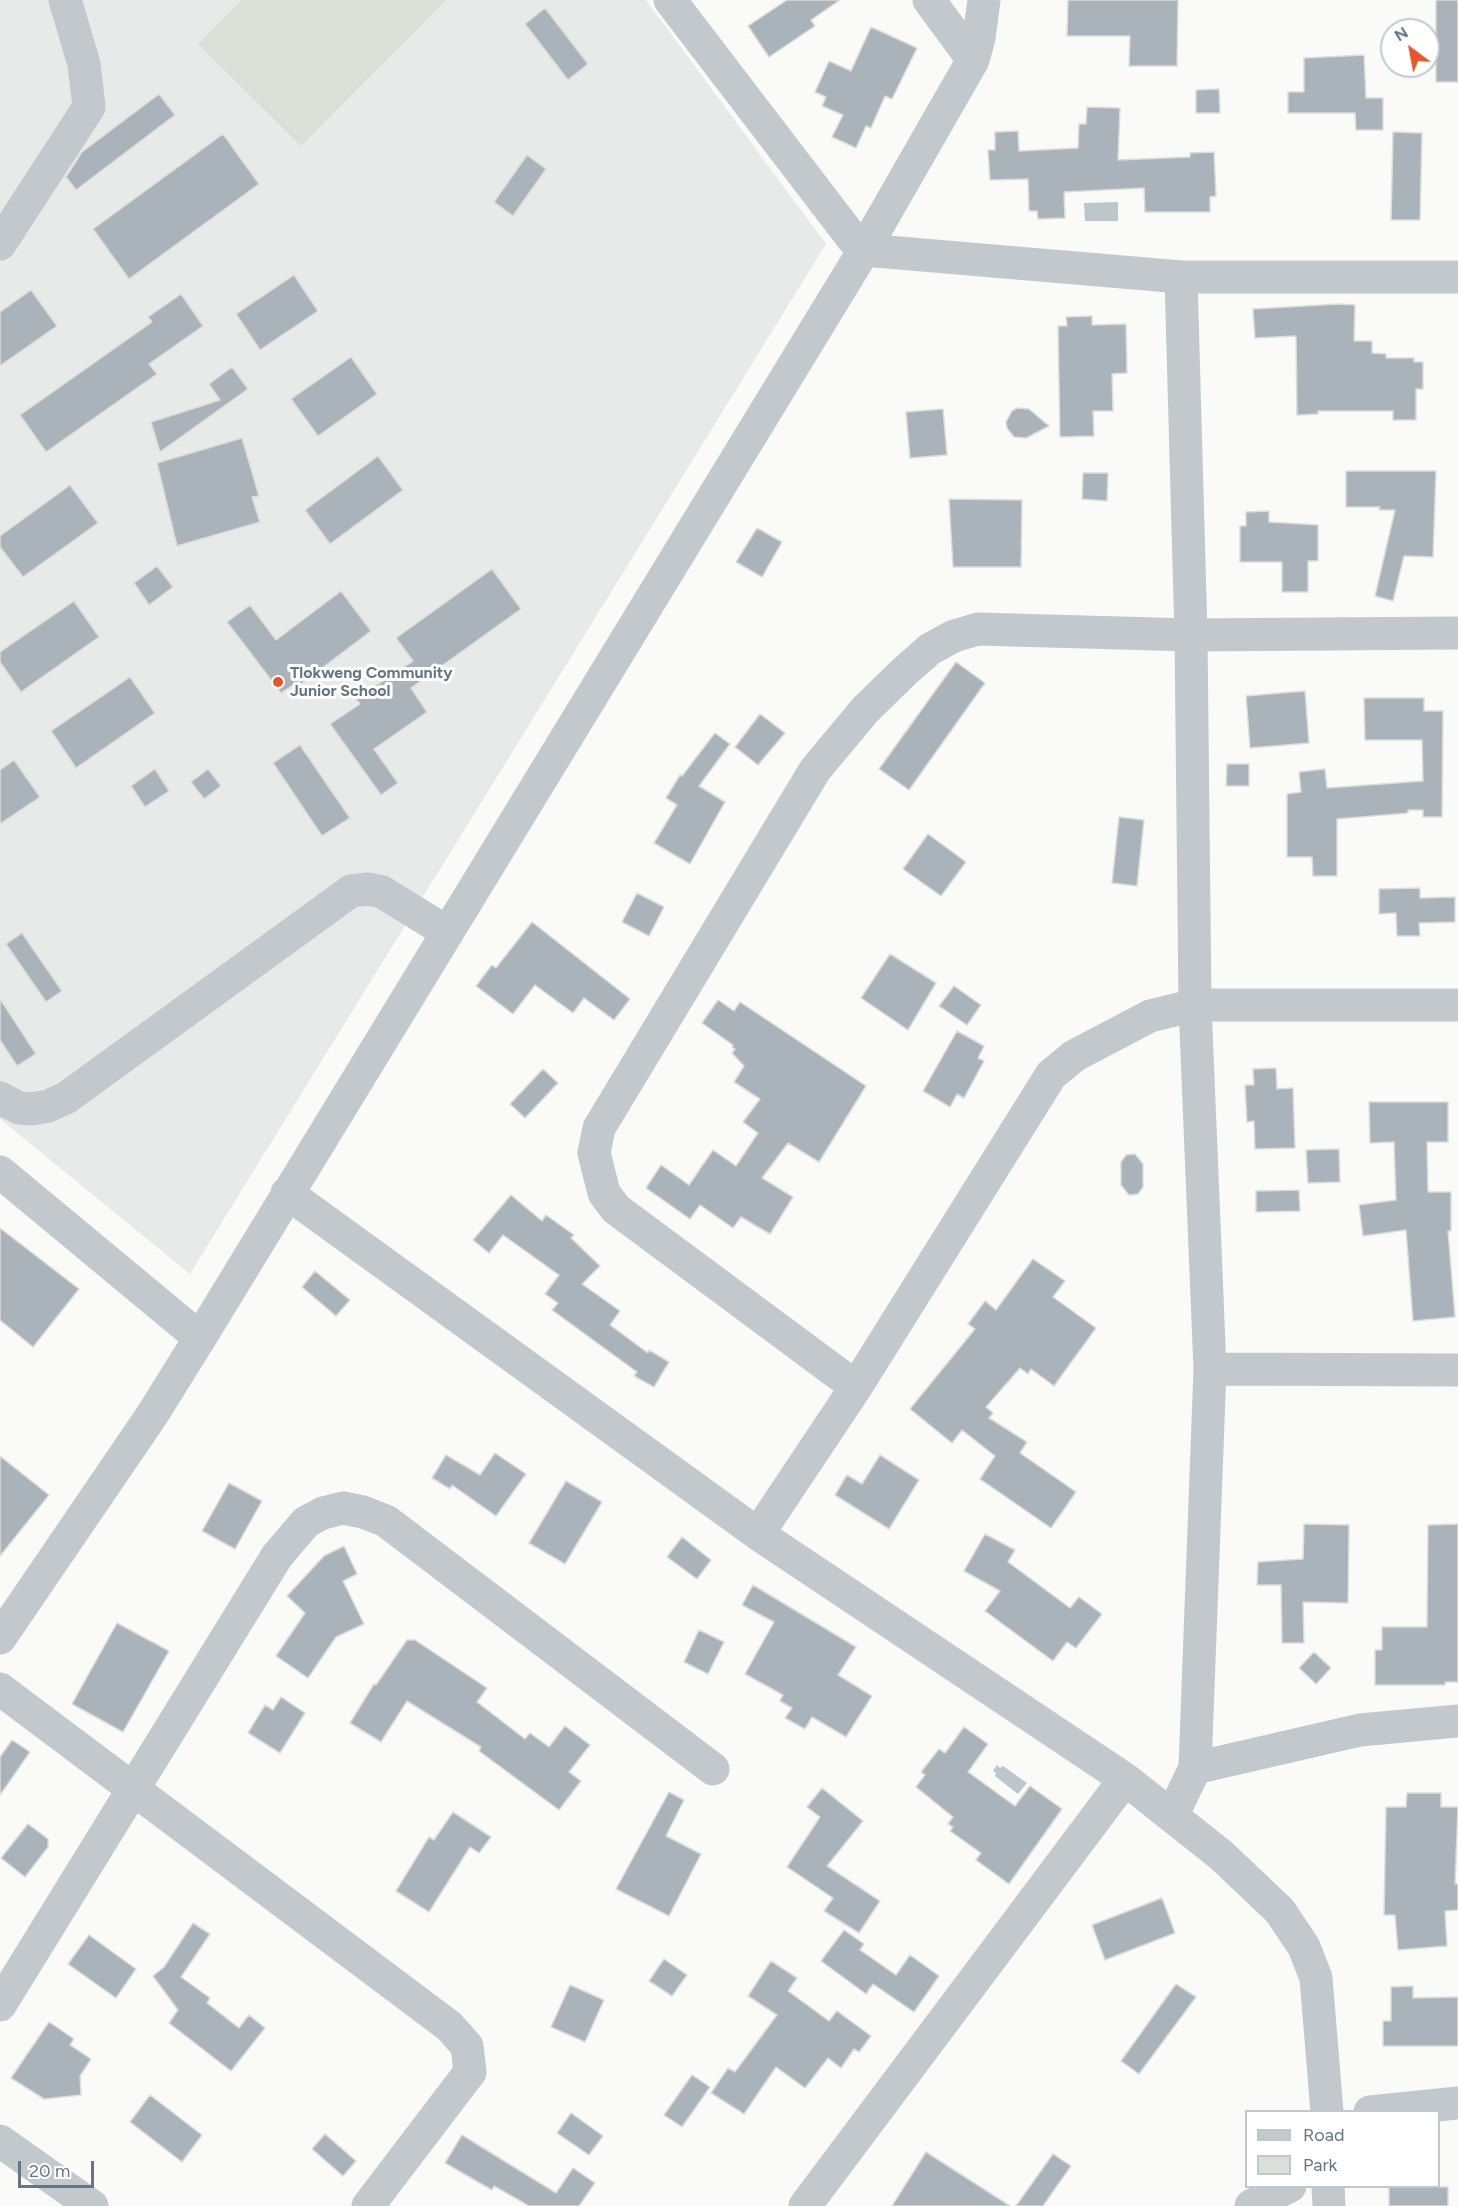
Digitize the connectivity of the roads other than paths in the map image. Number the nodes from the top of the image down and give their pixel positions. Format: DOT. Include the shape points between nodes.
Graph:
graph roads {
  1 [pos="65,0"];
  2 [pos="670,0"];
  3 [pos="929,0"];
  4 [pos="984,0"];
  5 [pos="973,60"];
  6 [pos="0,244"];
  7 [pos="864,250"];
  8 [pos="1181,277"];
  9 [pos="1458,277"];
  10 [pos="1458,633"];
  11 [pos="1191,635"];
  12 [pos="447,932"];
  13 [pos="1195,1005"];
  14 [pos="1458,1005"];
  15 [pos="0,1098"];
  16 [pos="0,1172"];
  17 [pos="287,1193"];
  18 [pos="200,1338"];
  19 [pos="1210,1369"];
  20 [pos="1458,1370"];
  21 [pos="856,1387"];
  22 [pos="758,1534"];
  23 [pos="0,1638"];
  24 [pos="0,1689"];
  25 [pos="1458,1721"];
  26 [pos="1195,1768"];
  27 [pos="713,1769"];
  28 [pos="1125,1779"];
  29 [pos="132,1790"];
  30 [pos="1172,1816"];
  31 [pos="0,2005"];
  32 [pos="1458,2103"];
  33 [pos="1327,2110"];
  34 [pos="1390,2110"];
  35 [pos="0,2141"];
  36 [pos="1288,2188"];
  37 [pos="1328,2188"];
  38 [pos="92,2206"];
  39 [pos="368,2206"];
  40 [pos="805,2206"];
  41 [pos="1251,2206"];
  42 [pos="1329,2206"];
  1 -- 6 [label="street" via="84,64 89,107"];
  2 -- 7 [label="street"];
  3 -- 5 [label="street"];
  4 -- 5 [label="street"];
  5 -- 7 [label="street"];
  7 -- 8 [label="street"];
  7 -- 12 [label="street"];
  8 -- 9 [label="street"];
  8 -- 11 [label="street"];
  10 -- 11 [label="street"];
  11 -- 13 [label="street"];
  11 -- 21 [label="street" via="978,629 954,636 930,650 865,710 815,770 598,1128 594,1153 597,1173 603,1193 616,1209"];
  12 -- 15 [label="street" via="382,892 351,891 66,1098 48,1106 19,1108"];
  12 -- 17 [label="street"];
  13 -- 14 [label="street"];
  13 -- 19 [label="street"];
  13 -- 21 [label="street" via="1150,1016 1098,1041 1051,1075"];
  16 -- 18 [label="street"];
  17 -- 18 [label="street"];
  17 -- 22 [label="street"];
  18 -- 23 [label="street"];
  19 -- 20 [label="street"];
  19 -- 26 [label="street"];
  21 -- 22 [label="street"];
  22 -- 28 [label="street"];
  24 -- 29 [label="street"];
  25 -- 26 [label="street" via="1360,1730"];
  26 -- 30 [label="street"];
  27 -- 29 [label="street" via="386,1521 343,1508 306,1522 277,1556"];
  28 -- 30 [label="street"];
  28 -- 40 [label="street"];
  29 -- 31 [label="street"];
  29 -- 39 [label="street" via="449,2026 467,2046 470,2072"];
  30 -- 33 [label="street" via="1221,1855 1280,1911 1304,1947 1316,1978"];
  32 -- 34 [label="street"];
  35 -- 38 [label="street"];
  36 -- 41 [label="street"];
  37 -- 42 [label="street"];
}
